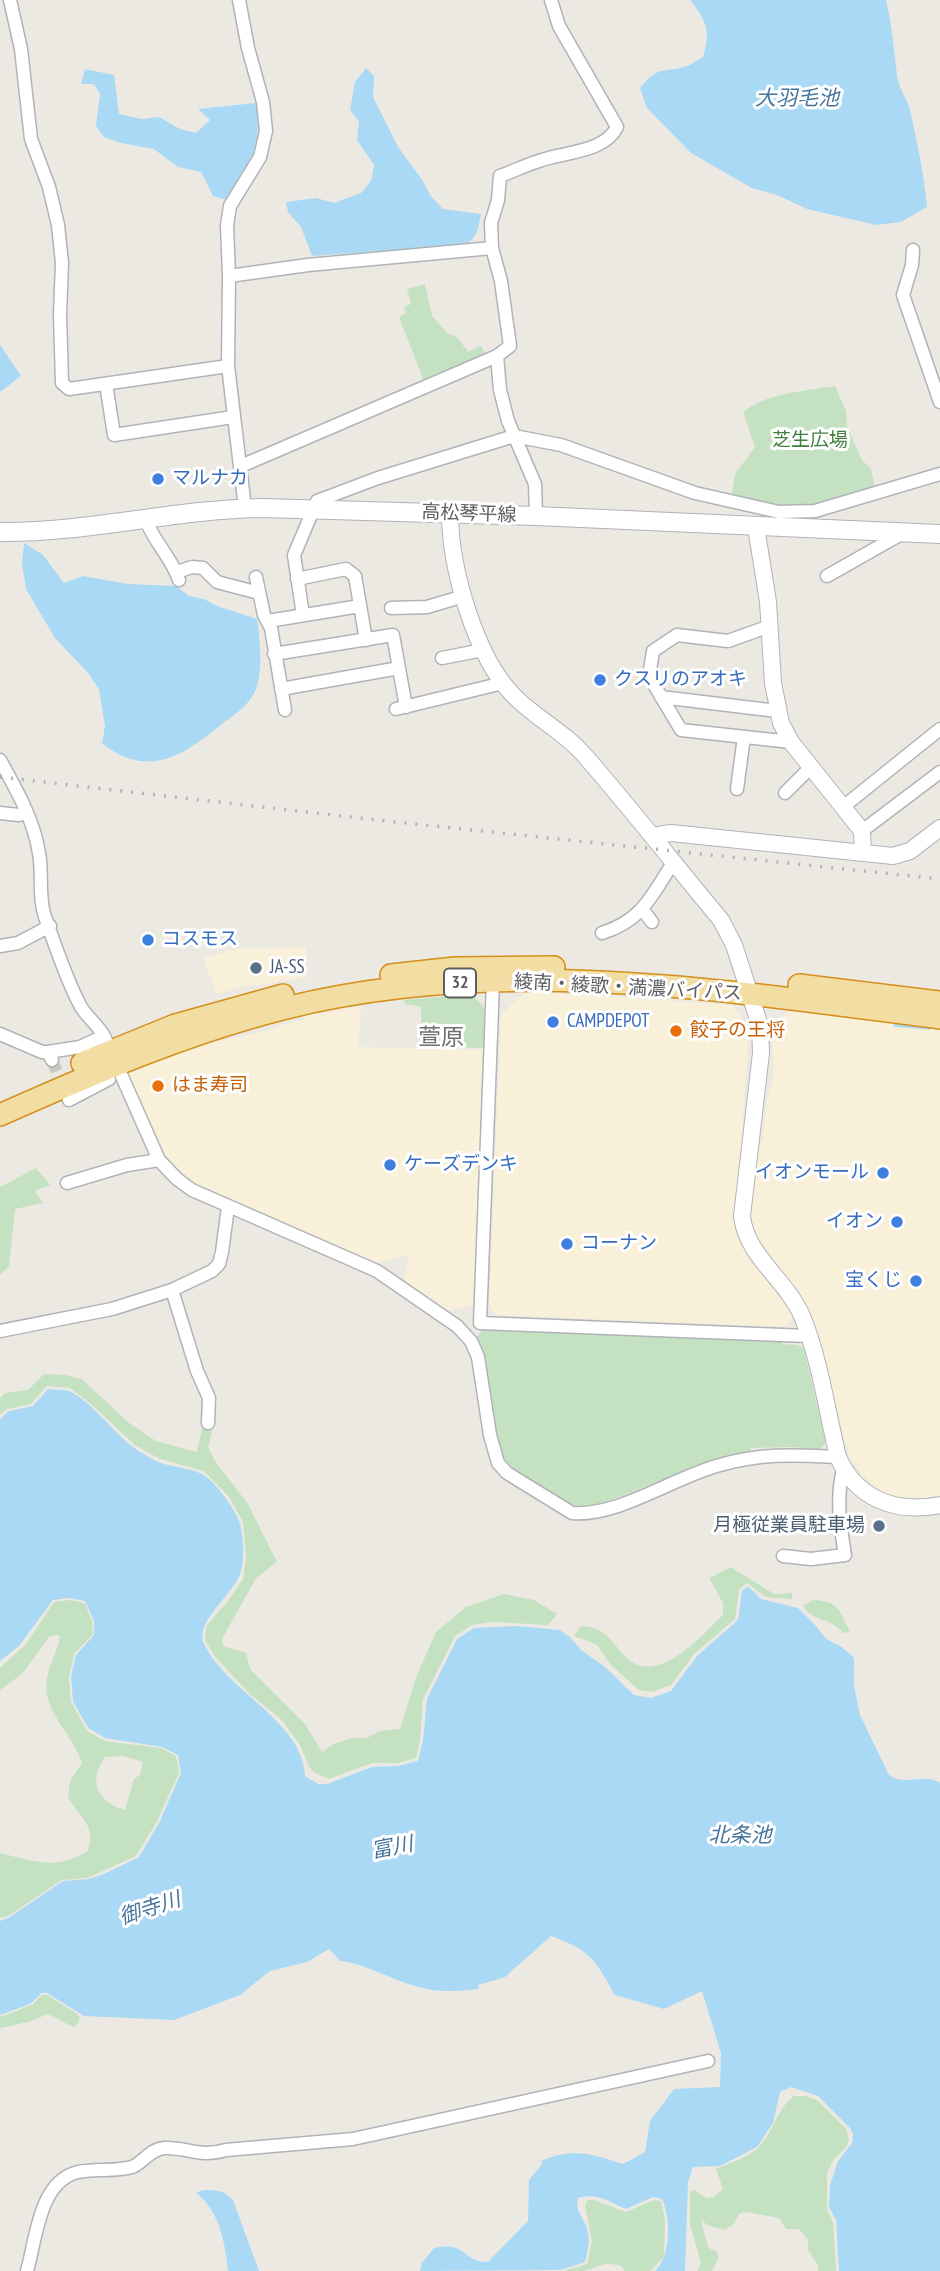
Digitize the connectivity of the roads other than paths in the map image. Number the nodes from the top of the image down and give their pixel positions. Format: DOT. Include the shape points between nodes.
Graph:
graph roads {
  1 [pos="10,0"];
  2 [pos="239,0"];
  3 [pos="551,0"];
  4 [pos="492,248"];
  5 [pos="913,250"];
  6 [pos="229,276"];
  7 [pos="497,356"];
  8 [pos="228,366"];
  9 [pos="106,384"];
  10 [pos="940,402"];
  11 [pos="233,417"];
  12 [pos="514,436"];
  13 [pos="241,466"];
  14 [pos="940,474"];
  15 [pos="245,508"];
  16 [pos="312,510"];
  17 [pos="450,513"];
  18 [pos="536,516"];
  19 [pos="146,520"];
  20 [pos="756,527"];
  21 [pos="0,533"];
  22 [pos="903,533"];
  23 [pos="940,534"];
  24 [pos="827,576"];
  25 [pos="256,577"];
  26 [pos="297,579"];
  27 [pos="259,593"];
  28 [pos="464,596"];
  29 [pos="398,604"];
  30 [pos="360,606"];
  31 [pos="303,615"];
  32 [pos="268,621"];
  33 [pos="770,626"];
  34 [pos="366,640"];
  35 [pos="483,650"];
  36 [pos="274,654"];
  37 [pos="442,658"];
  38 [pos="399,668"];
  39 [pos="502,683"];
  40 [pos="281,689"];
  41 [pos="661,697"];
  42 [pos="285,710"];
  43 [pos="777,711"];
  44 [pos="940,729"];
  45 [pos="744,737"];
  46 [pos="791,742"];
  47 [pos="0,760"];
  48 [pos="811,767"];
  49 [pos="940,772"];
  50 [pos="737,789"];
  51 [pos="785,793"];
  52 [pos="843,807"];
  53 [pos="0,813"];
  54 [pos="19,815"];
  55 [pos="940,828"];
  56 [pos="862,831"];
  57 [pos="652,836"];
  58 [pos="863,853"];
  59 [pos="673,863"];
  60 [pos="642,909"];
  61 [pos="652,922"];
  62 [pos="50,926"];
  63 [pos="603,933"];
  64 [pos="0,946"];
  65 [pos="493,982"];
  66 [pos="747,987"];
  67 [pos="940,1002"];
  68 [pos="940,1018"];
  69 [pos="0,1034"];
  70 [pos="114,1056"];
  71 [pos="68,1096"];
  72 [pos="0,1099"];
  73 [pos="0,1115"];
  74 [pos="159,1160"];
  75 [pos="67,1182"];
  76 [pos="228,1207"];
  77 [pos="172,1290"];
  78 [pos="0,1331"];
  79 [pos="808,1336"];
  80 [pos="208,1423"];
  81 [pos="841,1463"];
  82 [pos="940,1505"];
  83 [pos="783,1556"];
  84 [pos="708,2061"];
  85 [pos="27,2271"];
  1 -- 9 [label="street" via="21,49 31,139 58,225 62,383 69,389"];
  2 -- 6 [label="street" via="266,131 260,157 230,206"];
  3 -- 4 [label="street" via="559,26 617,127 613,135 593,146 500,176 491,223"];
  4 -- 6 [label="street"];
  4 -- 7 [label="street" via="510,346"];
  5 -- 10 [label="street" via="903,295"];
  6 -- 8 [label="street"];
  7 -- 12 [label="street" via="500,390"];
  7 -- 13 [label="street"];
  8 -- 9 [label="street"];
  8 -- 11 [label="street"];
  9 -- 11 [label="street" via="114,435"];
  11 -- 13 [label="street"];
  12 -- 14 [label="street" via="561,445 695,493 779,512 815,511"];
  12 -- 16 [label="street" via="367,482 317,501"];
  12 -- 18 [label="street" via="535,484"];
  13 -- 15 [label="street"];
  15 -- 16 [label="main road, 高松琴平線"];
  15 -- 19 [label="main road, 高松琴平線"];
  16 -- 17 [label="main road, 高松琴平線"];
  16 -- 26 [label="street" via="294,555"];
  17 -- 18 [label="main road, 高松琴平線"];
  17 -- 28 [label="street" via="453,556"];
  18 -- 20 [label="main road, 高松琴平線"];
  19 -- 21 [label="main road, 高松琴平線"];
  19 -- 27 [label="street" via="178,576 192,566 203,568 217,582"];
  20 -- 22 [label="main road, 高松琴平線"];
  20 -- 33 [label="street"];
  22 -- 23 [label="main road, 高松琴平線"];
  22 -- 24 [label="street"];
  25 -- 27 [label="street"];
  26 -- 30 [label="street" via="346,569 355,576"];
  26 -- 31 [label="street"];
  27 -- 32 [label="street"];
  28 -- 29 [label="street" via="427,607"];
  28 -- 35 [label="street"];
  30 -- 31 [label="street"];
  30 -- 34 [label="street"];
  31 -- 32 [label="street"];
  32 -- 36 [label="street"];
  33 -- 41 [label="street" via="728,641 677,635 653,651 649,676"];
  33 -- 43 [label="street"];
  34 -- 36 [label="street"];
  34 -- 38 [label="street" via="393,635"];
  35 -- 37 [label="street"];
  35 -- 39 [label="street"];
  36 -- 40 [label="street"];
  38 -- 39 [label="street" via="401,708"];
  38 -- 40 [label="street"];
  39 -- 57 [label="street" via="584,754"];
  40 -- 42 [label="street"];
  41 -- 43 [label="street"];
  41 -- 45 [label="street" via="681,730"];
  43 -- 46 [label="street"];
  44 -- 52 [label="street"];
  45 -- 46 [label="street"];
  45 -- 50 [label="street"];
  46 -- 48 [label="street"];
  47 -- 62 [label="street" via="37,839 40,889"];
  48 -- 51 [label="street"];
  48 -- 52 [label="street"];
  49 -- 56 [label="street"];
  52 -- 56 [label="street"];
  53 -- 54 [label="street"];
  55 -- 58 [label="street" via="903,855"];
  56 -- 58 [label="street"];
  57 -- 58 [label="street" via="671,833"];
  57 -- 59 [label="street"];
  59 -- 60 [label="street"];
  59 -- 66 [label="street" via="721,920"];
  60 -- 61 [label="street"];
  60 -- 63 [label="street" via="630,921"];
  62 -- 64 [label="street" via="18,943"];
  62 -- 70 [label="street" via="70,984"];
  65 -- 66 [label="highway, 綾南・綾歌・満濃バイパス / 32"];
  65 -- 70 [label="highway, 綾南・綾歌・満濃バイパス / 32" via="385,990 283,1009"];
  65 -- 79 [label="street" via="480,1323"];
  66 -- 67 [label="highway, 綾南・綾歌・満濃バイパス / 32"];
  66 -- 68 [label="highway, 綾南・綾歌・満濃バイパス / 32"];
  66 -- 70 [label="highway, 綾南・綾歌・満濃バイパス / 32" via="631,970 524,966 419,971 240,1005 175,1025"];
  66 -- 79 [label="street" via="760,1026 761,1053 743,1227 751,1246 797,1306"];
  69 -- 70 [label="street" via="50,1056 80,1047"];
  70 -- 71 [label="street" via="96,1084 69,1100"];
  70 -- 72 [label="highway, 綾南・綾歌・満濃バイパス / 32"];
  70 -- 73 [label="highway, 綾南・綾歌・満濃バイパス / 32"];
  70 -- 74 [label="street"];
  74 -- 75 [label="street"];
  74 -- 76 [label="street" via="192,1190"];
  76 -- 77 [label="street" via="219,1264"];
  76 -- 81 [label="street" via="377,1272 457,1326 478,1357 498,1463 572,1513 601,1511 721,1464 775,1454"];
  77 -- 78 [label="street" via="112,1309"];
  77 -- 80 [label="street" via="209,1398"];
  79 -- 81 [label="street"];
  81 -- 82 [label="street" via="883,1504"];
  81 -- 83 [label="street" via="839,1517 845,1555"];
  84 -- 85 [label="street" via="353,2139 209,2155 165,2148 132,2166 76,2172 59,2183 47,2199"];
}
